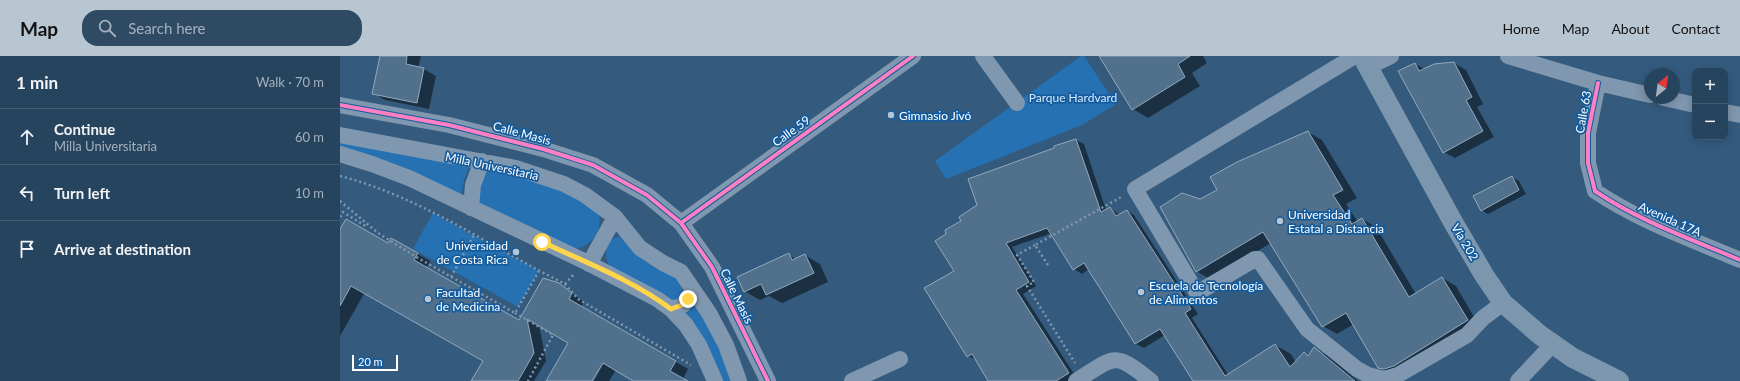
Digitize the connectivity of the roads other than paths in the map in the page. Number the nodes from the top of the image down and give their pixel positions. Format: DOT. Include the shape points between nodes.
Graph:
graph roads {
  1 [pos="913,56"];
  2 [pos="983,56"];
  3 [pos="1391,56"];
  4 [pos="1508,56"];
  5 [pos="1362,60"];
  6 [pos="1598,83"];
  7 [pos="1644,94"];
  8 [pos="1680,102"];
  9 [pos="1016,103"];
  10 [pos="1692,104"];
  11 [pos="340,105"];
  12 [pos="1728,113"];
  13 [pos="1740,115"];
  14 [pos="340,135"];
  15 [pos="340,154"];
  16 [pos="482,162"];
  17 [pos="1595,191"];
  18 [pos="471,208"];
  19 [pos="615,217"];
  20 [pos="682,223"];
  21 [pos="1740,260"];
  22 [pos="589,264"];
  23 [pos="692,290"];
  24 [pos="1504,303"];
  25 [pos="671,309"];
  26 [pos="1553,344"];
  27 [pos="900,359"];
  28 [pos="1076,373"];
  29 [pos="715,381"];
  30 [pos="739,381"];
  31 [pos="768,381"];
  32 [pos="852,381"];
  33 [pos="1151,381"];
  34 [pos="1518,381"];
  35 [pos="1619,381"];
  1 -- 20 [label="street, Calle 59"];
  2 -- 9 [label="street"];
  3 -- 5 [label="street"];
  4 -- 6 [label="street"];
  5 -- 24 [label="main road, Vía 202" via="1453,222 1484,275"];
  5 -- 24 [label="street" via="1135,189 1197,293 1258,259 1307,329 1368,375 1384,379 1398,375 1467,335 1483,318"];
  6 -- 7 [label="street"];
  6 -- 17 [label="street, Calle 63" via="1588,133 1588,162"];
  8 -- 10 [label="street"];
  11 -- 20 [label="street, Calle Masis" via="448,125 543,149 592,165 647,195"];
  12 -- 13 [label="street"];
  14 -- 16 [label="street, Milla Universitaria"];
  15 -- 18 [label="street" via="409,178"];
  16 -- 18 [label="street" via="473,185"];
  16 -- 19 [label="street, Milla Universitaria" via="516,168 564,184 598,203"];
  17 -- 21 [label="street, Avenida 17A" via="1644,219"];
  18 -- 22 [label="street"];
  19 -- 22 [label="street"];
  19 -- 23 [label="street, Milla Universitaria" via="640,248 681,272"];
  20 -- 31 [label="street, Calle Masís" via="712,266"];
  22 -- 25 [label="street" via="657,299"];
  23 -- 25 [label="street" via="682,305"];
  23 -- 30 [label="street, Milla Universitaria" via="713,319"];
  24 -- 26 [label="main road, Vía 202"];
  25 -- 29 [label="street" via="686,325 699,345"];
  26 -- 34 [label="street"];
  26 -- 35 [label="main road, Vía 202" via="1573,358"];
  27 -- 32 [label="street"];
  28 -- 33 [label="street" via="1116,359 1133,366"];
}
